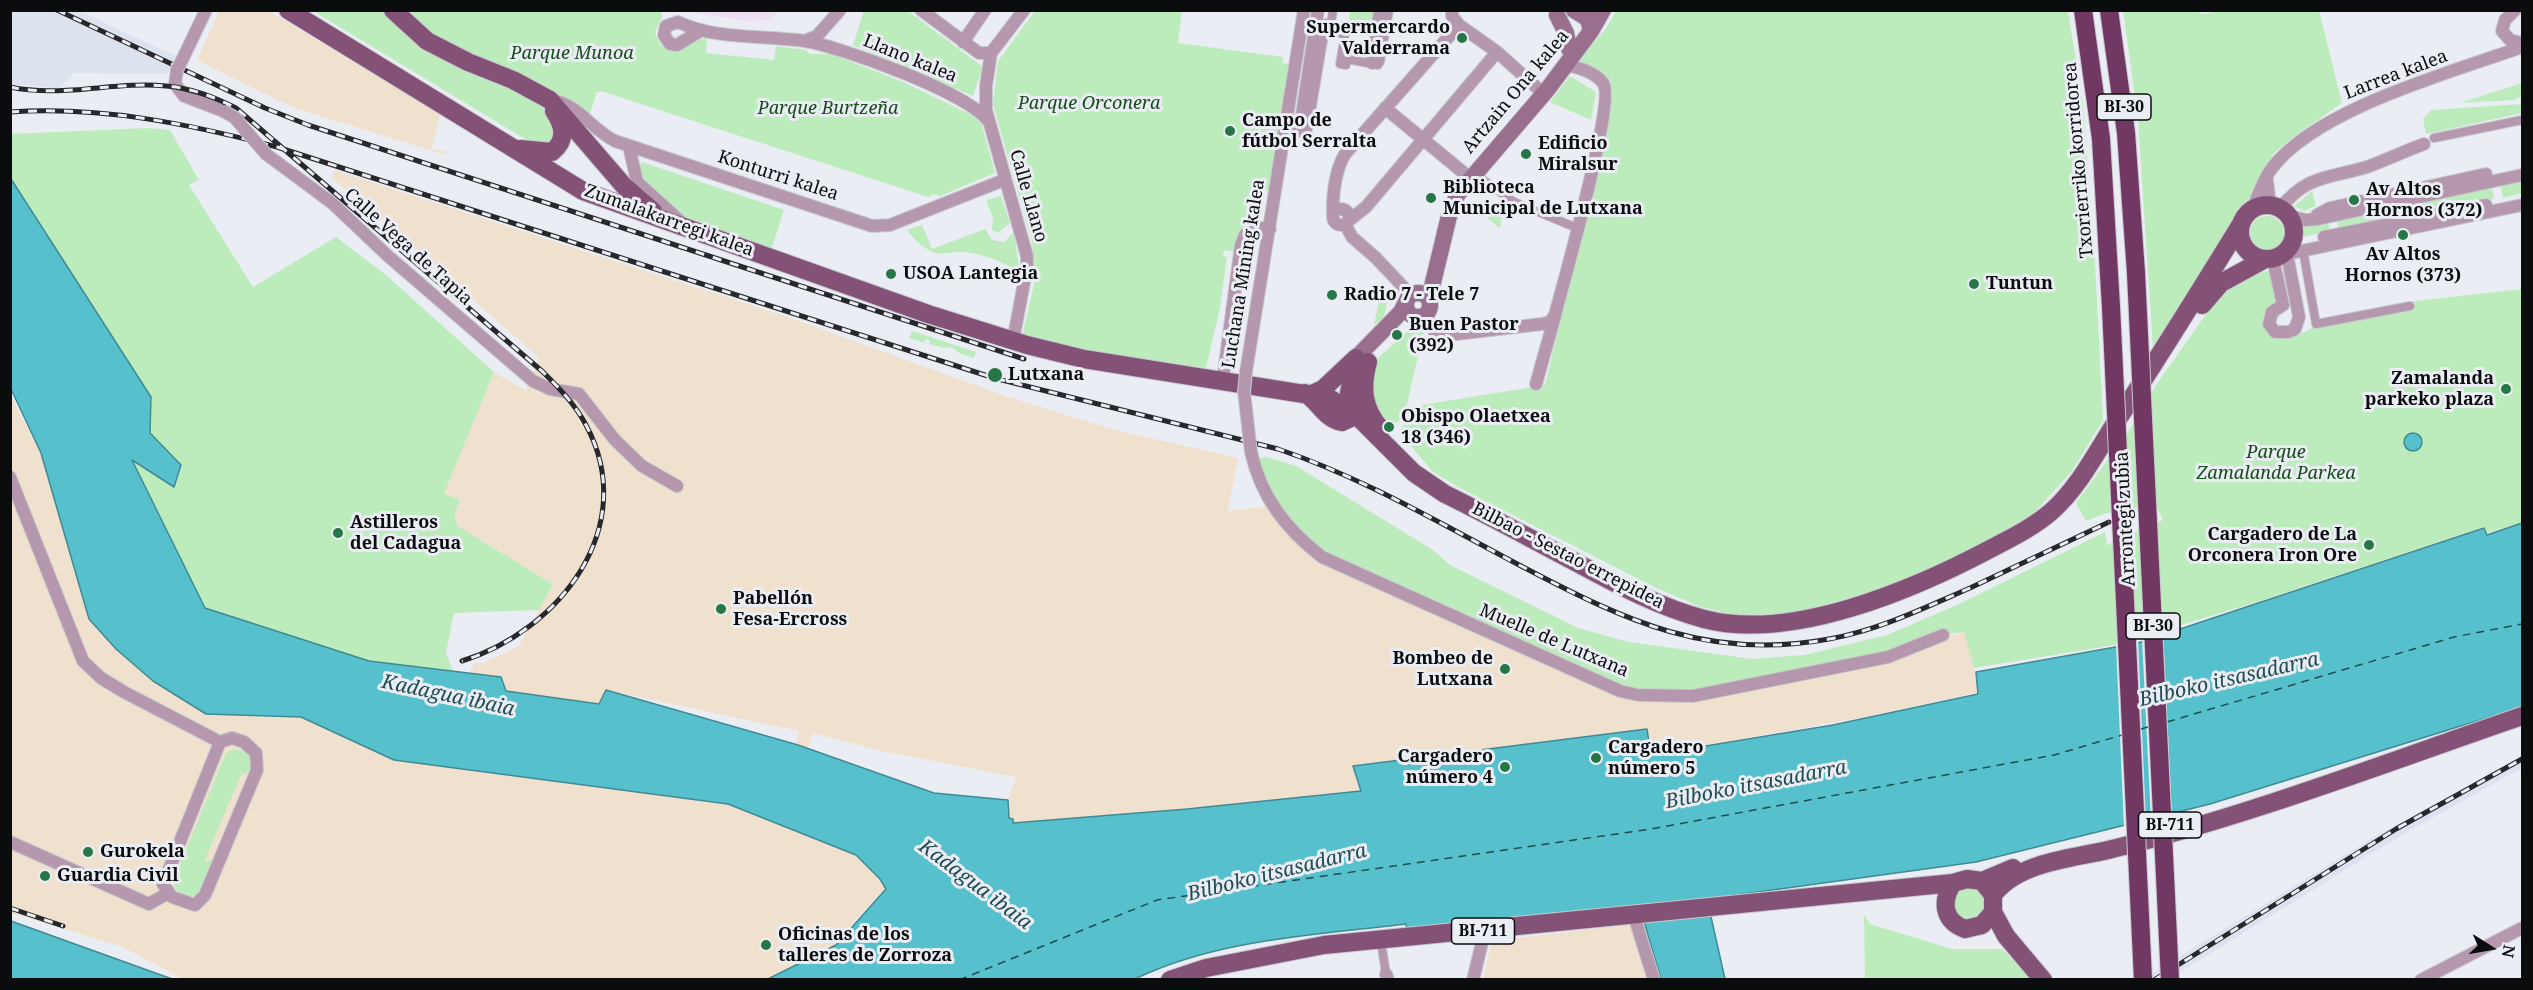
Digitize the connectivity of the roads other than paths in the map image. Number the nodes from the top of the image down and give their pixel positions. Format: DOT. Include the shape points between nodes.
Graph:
graph roads {
  1 [pos="206,10"];
  2 [pos="288,10"];
  3 [pos="393,10"];
  4 [pos="840,10"];
  5 [pos="921,10"];
  6 [pos="985,10"];
  7 [pos="1024,10"];
  8 [pos="1304,10"];
  9 [pos="1318,10"];
  10 [pos="1331,10"];
  11 [pos="1380,10"];
  12 [pos="1389,10"];
  13 [pos="1452,10"];
  14 [pos="1574,10"];
  15 [pos="2083,10"];
  16 [pos="2109,10"];
  17 [pos="2515,10"];
  18 [pos="1593,21"];
  19 [pos="1459,25"];
  20 [pos="700,31"];
  21 [pos="822,31"];
  22 [pos="804,41"];
  23 [pos="963,42"];
  24 [pos="2523,45"];
  25 [pos="837,49"];
  26 [pos="1569,49"];
  27 [pos="1497,52"];
  28 [pos="991,53"];
  29 [pos="1372,63"];
  30 [pos="1566,66"];
  31 [pos="986,90"];
  32 [pos="1541,91"];
  33 [pos="547,99"];
  34 [pos="968,104"];
  35 [pos="1385,108"];
  36 [pos="2523,120"];
  37 [pos="990,127"];
  38 [pos="1288,130"];
  39 [pos="1422,140"];
  40 [pos="2429,141"];
  41 [pos="629,146"];
  42 [pos="512,147"];
  43 [pos="642,151"];
  44 [pos="632,165"];
  45 [pos="2523,167"];
  46 [pos="1470,175"];
  47 [pos="2523,175"];
  48 [pos="2266,178"];
  49 [pos="1004,180"];
  50 [pos="2523,198"];
  51 [pos="2523,205"];
  52 [pos="2266,213"];
  53 [pos="2305,220"];
  54 [pos="1346,223"];
  55 [pos="1270,229"];
  56 [pos="699,230"];
  57 [pos="1575,234"];
  58 [pos="2283,254"];
  59 [pos="1419,306"];
  60 [pos="2410,306"];
  61 [pos="2111,307"];
  62 [pos="1555,315"];
  63 [pos="1013,341"];
  64 [pos="2161,354"];
  65 [pos="1362,360"];
  66 [pos="1223,379"];
  67 [pos="1536,384"];
  68 [pos="1308,393"];
  69 [pos="1359,410"];
  70 [pos="1251,452"];
  71 [pos="10,477"];
  72 [pos="677,486"];
  73 [pos="1943,635"];
  74 [pos="2523,716"];
  75 [pos="220,742"];
  76 [pos="10,842"];
  77 [pos="1953,883"];
  78 [pos="168,893"];
  79 [pos="1790,899"];
  80 [pos="1987,903"];
  81 [pos="1945,906"];
  82 [pos="1638,915"];
  83 [pos="2523,928"];
  84 [pos="1485,930"];
  85 [pos="1381,941"];
  86 [pos="1387,977"];
  87 [pos="1170,980"];
  88 [pos="1473,980"];
  89 [pos="1654,980"];
  90 [pos="2043,980"];
  91 [pos="2143,980"];
  92 [pos="2170,980"];
  93 [pos="2421,980"];
  1 -- 72 [label="street, Calle Vega de Tapia, bridge" via="177,70 175,84 184,96 234,117 266,154 332,203 533,381 550,389 579,394 621,447 642,466"];
  2 -- 42 [label="main road, Zumalakarregi kalea"];
  3 -- 33 [label="main road" via="427,41"];
  4 -- 21 [label="street"];
  5 -- 23 [label="street, Llano kalea"];
  6 -- 23 [label="street"];
  7 -- 28 [label="street"];
  8 -- 38 [label="street, Luchana Mining kalea"];
  9 -- 38 [label="street" via="1301,121"];
  10 -- 29 [label="street" via="1330,31 1345,34 1340,64 1346,65 1347,59"];
  10 -- 38 [label="street" via="1308,130 1302,134"];
  11 -- 29 [label="street"];
  12 -- 29 [label="street" via="1380,62"];
  13 -- 19 [label="street"];
  14 -- 18 [label="main road"];
  15 -- 61 [label="highway, Txorierriko korridorea / BI-30" via="2101,140"];
  16 -- 92 [label="highway, Arrontegi zubia / BI-30, bridge" via="2122,93 2132,203"];
  17 -- 24 [label="street" via="2505,20 2502,31 2510,40"];
  18 -- 26 [label="main road, Artzain Ona kalea"];
  18 -- 26 [label="main road" via="1557,15"];
  18 -- 30 [label="main road, Artzain Ona kalea"];
  19 -- 27 [label="street"];
  19 -- 35 [label="street"];
  20 -- 22 [label="street, Llano kalea"];
  21 -- 22 [label="street"];
  21 -- 25 [label="street, Llano kalea" via="826,41"];
  22 -- 25 [label="street, Llano kalea"];
  23 -- 28 [label="street, Llano kalea" via="979,53"];
  24 -- 48 [label="street, Larrea kalea" via="2354,108 2298,143"];
  25 -- 34 [label="street, Llano kalea"];
  26 -- 32 [label="main road, Artzain Ona kalea"];
  27 -- 32 [label="street"];
  27 -- 39 [label="street"];
  28 -- 31 [label="street"];
  30 -- 32 [label="main road, Artzain Ona kalea"];
  30 -- 57 [label="street" via="1587,71 1603,82 1606,93 1603,126"];
  31 -- 34 [label="street, Llano kalea" via="978,101"];
  31 -- 37 [label="street"];
  32 -- 46 [label="main road, Artzain Ona kalea"];
  33 -- 41 [label="street, Konturri kalea" via="569,106 602,135"];
  33 -- 42 [label="main road" via="561,121 560,145 552,152 538,153"];
  33 -- 56 [label="main road" via="624,186 657,214"];
  34 -- 37 [label="street, Llano kalea" via="978,109"];
  35 -- 39 [label="street"];
  35 -- 54 [label="street" via="1340,161 1333,216 1337,210 1345,209 1349,215"];
  36 -- 40 [label="street"];
  37 -- 49 [label="street, Calle Llano"];
  38 -- 55 [label="street, Luchana Mining kalea"];
  39 -- 46 [label="street"];
  39 -- 54 [label="street" via="1366,207"];
  40 -- 52 [label="street" via="2374,164 2314,180"];
  41 -- 43 [label="street, Konturri kalea"];
  41 -- 44 [label="street"];
  42 -- 56 [label="main road, Zumalakarregi kalea" via="583,191"];
  43 -- 44 [label="street"];
  43 -- 49 [label="street, Konturri kalea" via="881,227"];
  44 -- 56 [label="street" via="637,182 649,196"];
  45 -- 53 [label="street" via="2330,208"];
  46 -- 57 [label="street"];
  46 -- 59 [label="main road, Artzain Ona kalea" via="1450,210"];
  47 -- 53 [label="street"];
  48 -- 52 [label="street"];
  48 -- 52 [label="street, Larrea kalea"];
  49 -- 63 [label="street, Calle Llano" via="1025,247 1027,267"];
  50 -- 58 [label="street" via="2334,235"];
  51 -- 58 [label="street"];
  52 -- 53 [label="street"];
  52 -- 58 [label="main road" via="2294,231"];
  52 -- 58 [label="main road" via="2240,232 2244,248 2256,258"];
  52 -- 64 [label="main road, Bilbao - Sestao errepidea"];
  54 -- 59 [label="street" via="1352,237"];
  55 -- 66 [label="street" via="1245,235"];
  55 -- 70 [label="street, Luchana Mining kalea, bridge" via="1244,392"];
  56 -- 63 [label="main road, Zumalakarregi kalea"];
  57 -- 62 [label="street"];
  58 -- 58 [label="street" via="2283,305 2272,312 2269,324 2276,332 2295,329 2299,317"];
  58 -- 60 [label="street" via="2316,324"];
  58 -- 64 [label="main road, Bilbao - Sestao errepidea" via="2221,283"];
  59 -- 62 [label="street" via="1435,333 1542,324"];
  59 -- 65 [label="main road, Artzain Ona kalea" via="1401,312"];
  61 -- 91 [label="highway, Arrontegi zubia / BI-30, bridge"];
  62 -- 67 [label="street"];
  63 -- 66 [label="main road, Zumalakarregi kalea" via="1084,359"];
  64 -- 69 [label="main road, Bilbao - Sestao errepidea" via="2074,485 2053,510 2027,529 1884,598 1812,616 1758,624 1733,624 1649,600 1445,494"];
  65 -- 68 [label="main road" via="1323,389"];
  65 -- 69 [label="main road" via="1351,373"];
  66 -- 68 [label="main road, Zumalakarregi kalea"];
  68 -- 69 [label="main road, Zumalakarregi kalea" via="1330,395"];
  70 -- 73 [label="street, Muelle de Lutxana" via="1272,506 1287,526 1322,557 1620,691 1694,696 1888,657"];
  71 -- 75 [label="street" via="83,661 124,692"];
  74 -- 80 [label="main road, BI-711" via="2185,830 2050,862 2002,882"];
  75 -- 78 [label="street" via="164,878"];
  75 -- 78 [label="street" via="238,739 251,746 256,753 257,770 203,900 195,905"];
  76 -- 78 [label="street" via="149,904"];
  77 -- 79 [label="main road, BI-711"];
  77 -- 80 [label="main road, BI-711" via="1967,879"];
  77 -- 81 [label="main road"];
  79 -- 81 [label="main road, BI-711" via="1841,902 1921,891"];
  79 -- 82 [label="main road, BI-711"];
  80 -- 81 [label="main road, BI-711" via="1974,928 1957,926 1946,914"];
  80 -- 90 [label="main road" via="2006,936"];
  82 -- 84 [label="main road, BI-711"];
  82 -- 89 [label="street"];
  83 -- 93 [label="street"];
  84 -- 85 [label="main road, BI-711"];
  84 -- 88 [label="street"];
  85 -- 86 [label="street"];
  85 -- 87 [label="main road, BI-711" via="1324,945 1206,968"];
}
